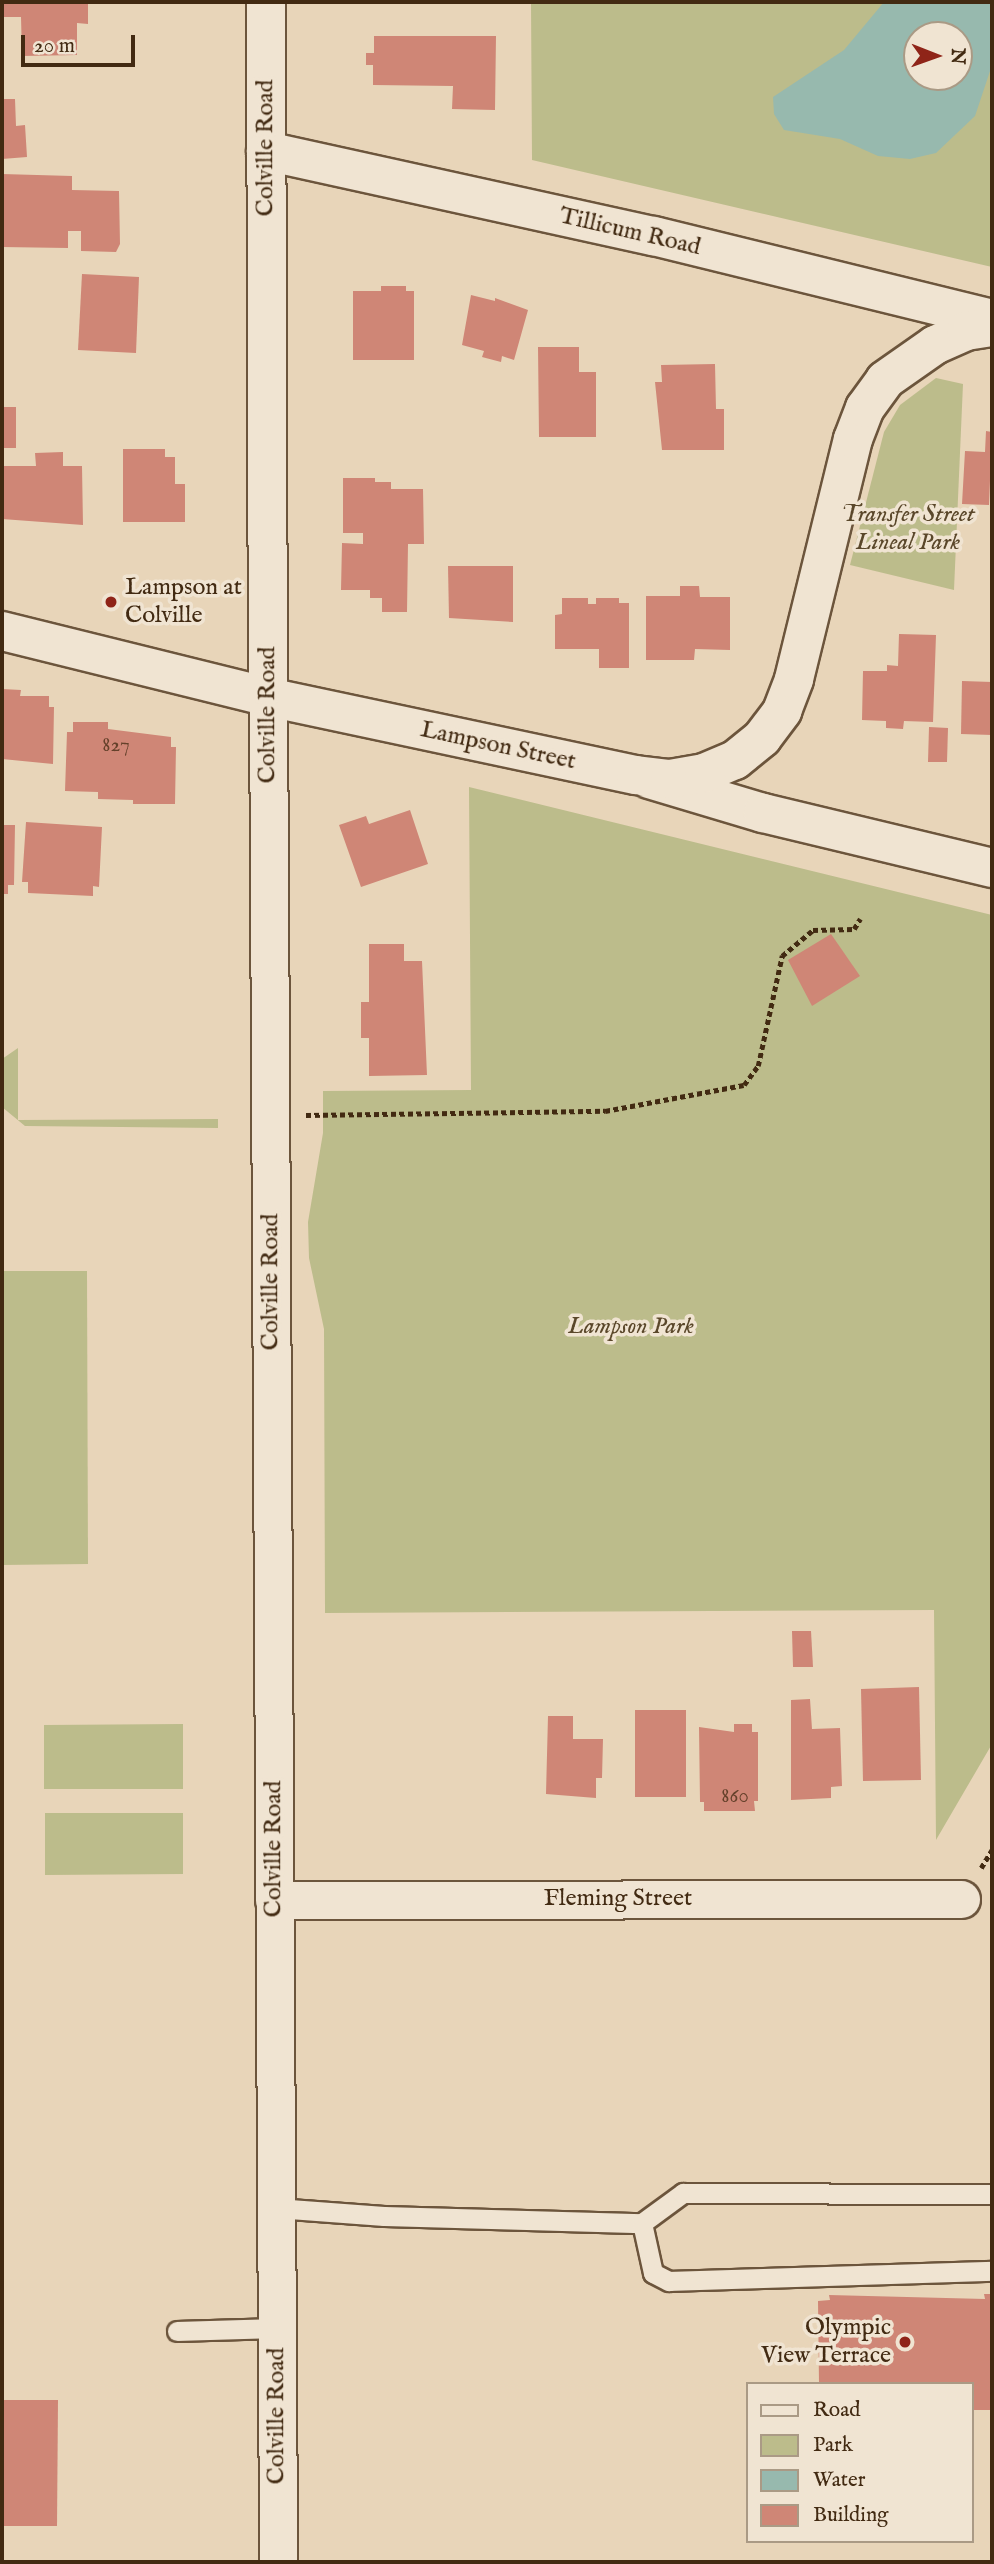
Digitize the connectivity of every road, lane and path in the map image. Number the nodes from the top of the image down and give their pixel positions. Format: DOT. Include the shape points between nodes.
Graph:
graph roads {
  1 [pos="266,2"];
  2 [pos="266,151"];
  3 [pos="992,319"];
  4 [pos="992,327"];
  5 [pos="2,631"];
  6 [pos="268,697"];
  7 [pos="636,775"];
  8 [pos="992,868"];
  9 [pos="860,919"];
  10 [pos="270,1115"];
  11 [pos="961,1899"];
  12 [pos="274,1900"];
  13 [pos="992,2194"];
  14 [pos="276,2208"];
  15 [pos="642,2223"];
  16 [pos="992,2271"];
  17 [pos="276,2328"];
  18 [pos="177,2330"];
  19 [pos="278,2562"];
  1 -- 2 [label="street, Colville Road"];
  2 -- 3 [label="street, Tillicum Road" via="654,236"];
  2 -- 6 [label="street, Colville Road"];
  4 -- 7 [label="street" via="966,331 935,345 885,380 865,408 853,439 794,679 782,711 762,738 734,760 704,773 670,779"];
  5 -- 6 [label="street, Lampson Street"];
  6 -- 7 [label="street, Lampson Street"];
  6 -- 10 [label="street, Colville Road"];
  7 -- 8 [label="street, Lampson Street" via="763,813"];
  9 -- 10 [label="path" via="854,929 813,930 782,956 758,1066 744,1085 733,1089 605,1111"];
  10 -- 12 [label="street, Colville Road"];
  11 -- 12 [label="street, Fleming Street"];
  12 -- 14 [label="street, Colville Road"];
  13 -- 15 [label="lane" via="684,2193"];
  14 -- 15 [label="lane" via="384,2216"];
  14 -- 17 [label="street, Colville Road"];
  15 -- 16 [label="lane" via="653,2273 668,2281"];
  17 -- 18 [label="lane"];
  17 -- 19 [label="street, Colville Road"];
}
